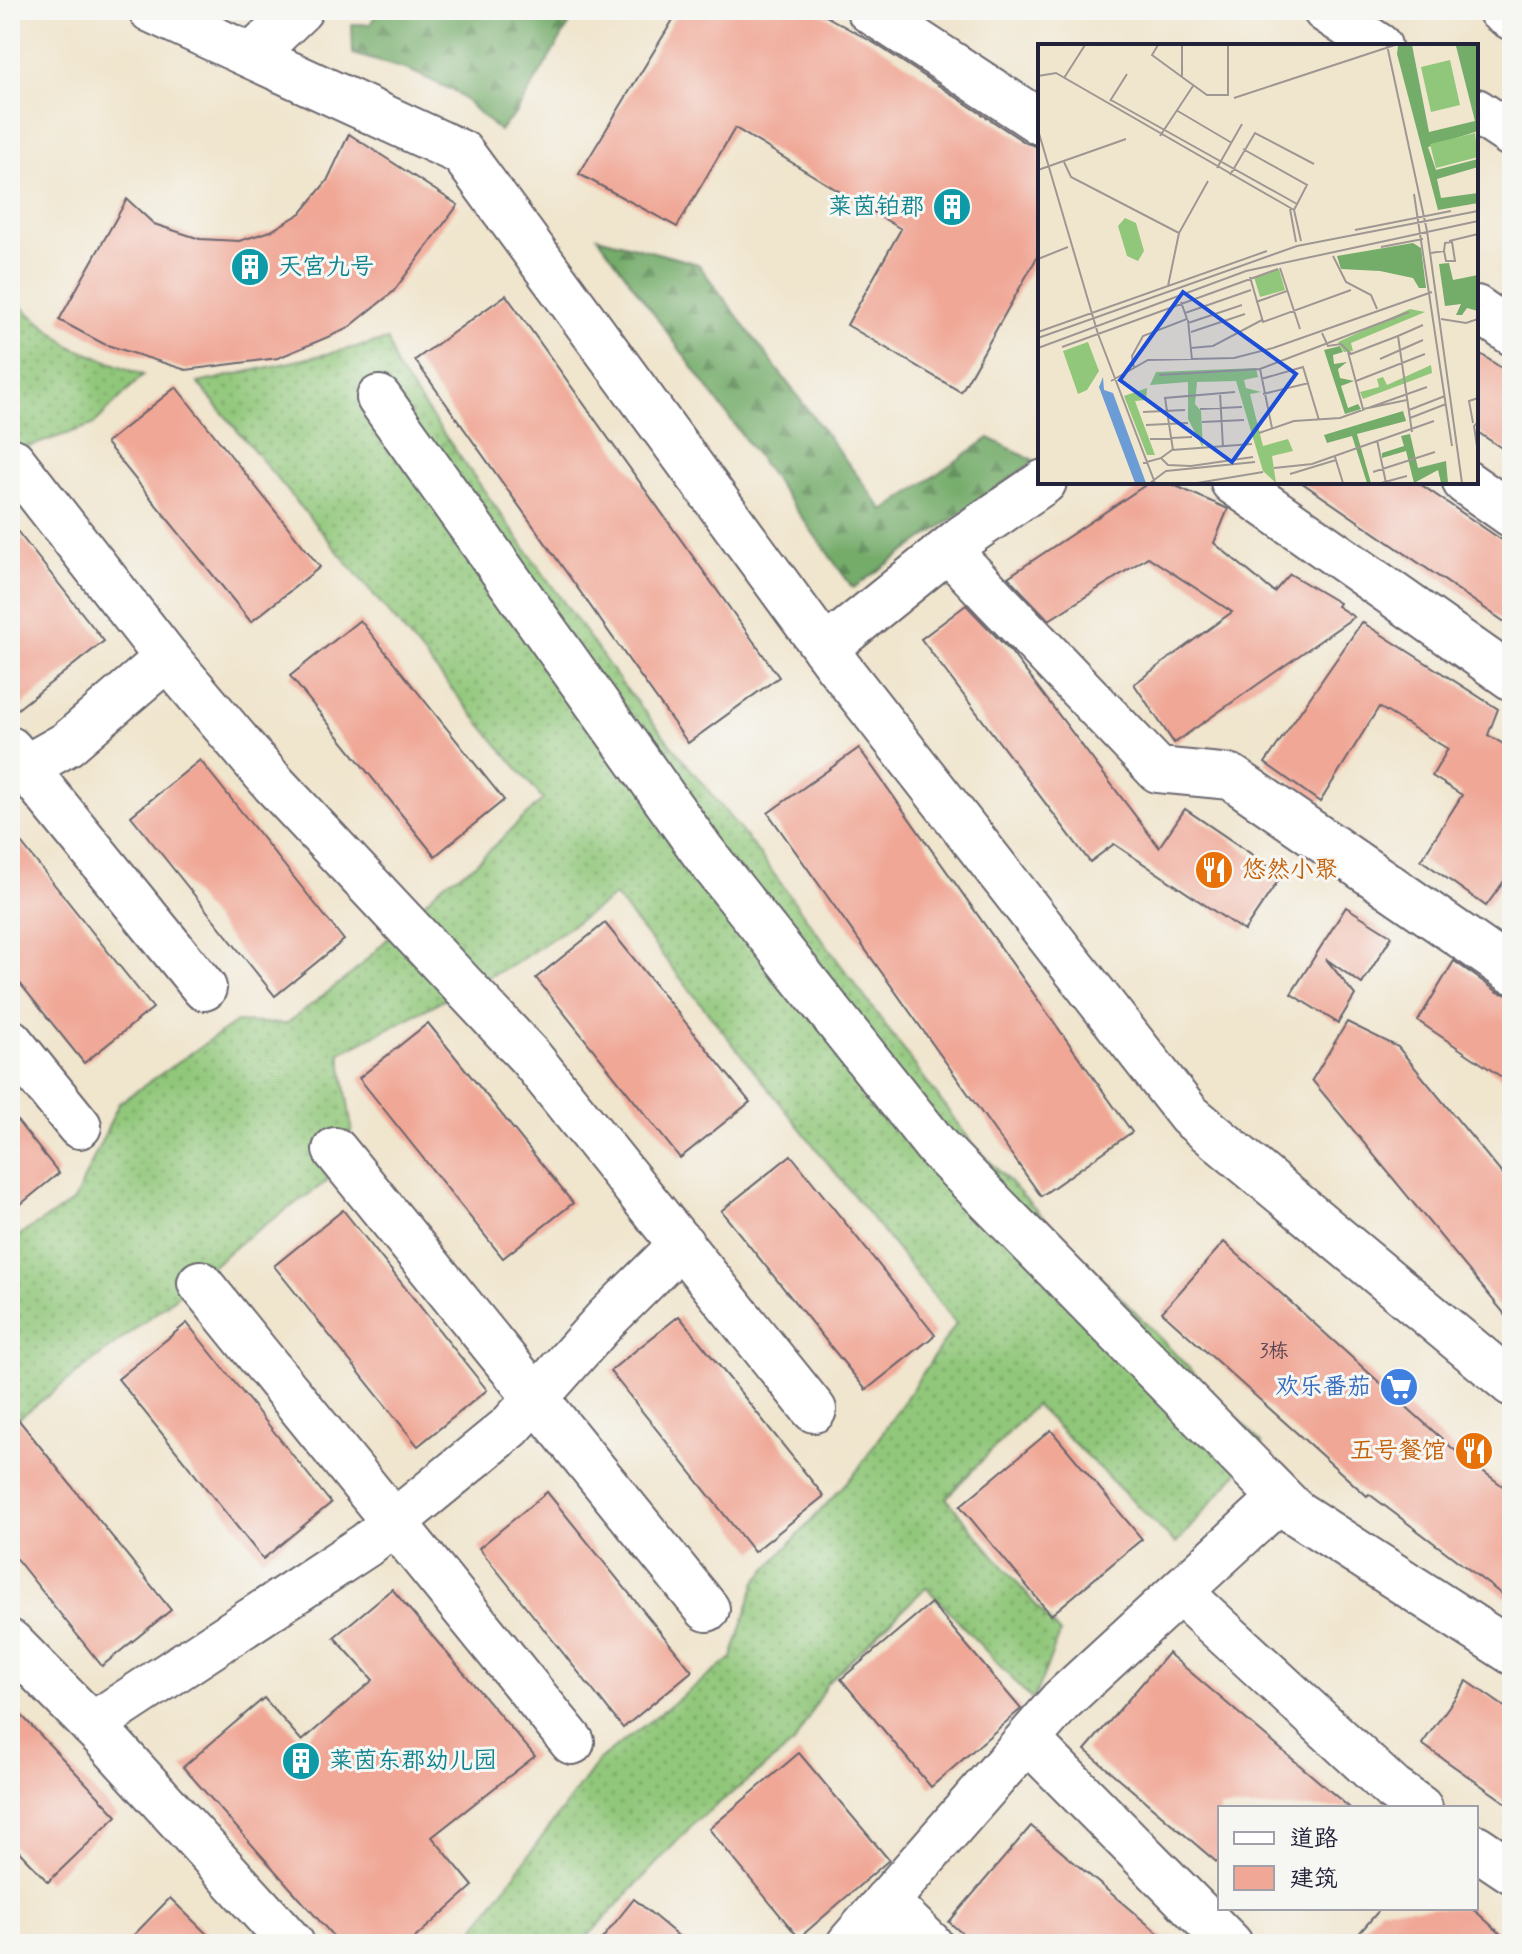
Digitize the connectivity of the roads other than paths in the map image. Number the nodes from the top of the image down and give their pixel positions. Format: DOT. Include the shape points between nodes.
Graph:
graph roads {
  1 [pos="151,10"];
  2 [pos="300,10"];
  3 [pos="869,10"];
  4 [pos="1325,10"];
  5 [pos="1500,10"];
  6 [pos="1512,18"];
  7 [pos="1376,44"];
  8 [pos="252,56"];
  9 [pos="1478,112"];
  10 [pos="1038,121"];
  11 [pos="1512,135"];
  12 [pos="1478,309"];
  13 [pos="1512,333"];
  14 [pos="379,398"];
  15 [pos="13,461"];
  16 [pos="1041,484"];
  17 [pos="1236,484"];
  18 [pos="1468,484"];
  19 [pos="1512,515"];
  20 [pos="948,550"];
  21 [pos="825,649"];
  22 [pos="167,658"];
  23 [pos="1512,678"];
  24 [pos="15,764"];
  25 [pos="1512,971"];
  26 [pos="204,988"];
  27 [pos="10,1041"];
  28 [pos="79,1126"];
  29 [pos="335,1150"];
  30 [pos="682,1244"];
  31 [pos="200,1283"];
  32 [pos="1512,1384"];
  33 [pos="536,1398"];
  34 [pos="814,1410"];
  35 [pos="1295,1512"];
  36 [pos="394,1522"];
  37 [pos="1180,1592"];
  38 [pos="707,1609"];
  39 [pos="10,1642"];
  40 [pos="1512,1652"];
  41 [pos="92,1725"];
  42 [pos="1028,1740"];
  43 [pos="572,1742"];
  44 [pos="1417,1806"];
  45 [pos="1478,1848"];
  46 [pos="1512,1871"];
  47 [pos="886,1901"];
  48 [pos="292,1944"];
  49 [pos="849,1944"];
  50 [pos="930,1944"];
  51 [pos="1230,1944"];
  1 -- 8 [label="main road"];
  2 -- 8 [label="main road"];
  3 -- 10 [label="main road"];
  4 -- 7 [label="main road"];
  5 -- 6 [label="main road"];
  8 -- 21 [label="main road" via="462,153"];
  9 -- 11 [label="main road"];
  12 -- 13 [label="main road"];
  14 -- 35 [label="main road" via="703,852 937,1147"];
  15 -- 22 [label="main road"];
  16 -- 20 [label="main road"];
  17 -- 23 [label="main road"];
  18 -- 19 [label="main road"];
  20 -- 21 [label="main road"];
  20 -- 25 [label="main road" via="1158,770 1231,777"];
  21 -- 32 [label="main road" via="1189,1115"];
  22 -- 24 [label="main road" via="67,744"];
  22 -- 30 [label="main road" via="273,783 530,1057"];
  24 -- 26 [label="main road"];
  27 -- 28 [label="main road"];
  29 -- 33 [label="main road"];
  30 -- 33 [label="main road"];
  30 -- 34 [label="main road"];
  31 -- 36 [label="main road"];
  33 -- 36 [label="main road" via="510,1427"];
  33 -- 38 [label="main road"];
  35 -- 37 [label="main road" via="1278,1501"];
  35 -- 40 [label="main road"];
  36 -- 41 [label="main road"];
  36 -- 43 [label="main road"];
  37 -- 42 [label="main road" via="1061,1701"];
  37 -- 44 [label="main road"];
  39 -- 41 [label="main road"];
  41 -- 48 [label="main road"];
  42 -- 47 [label="main road"];
  42 -- 51 [label="main road"];
  45 -- 46 [label="main road"];
  47 -- 49 [label="main road"];
  47 -- 50 [label="main road"];
}
